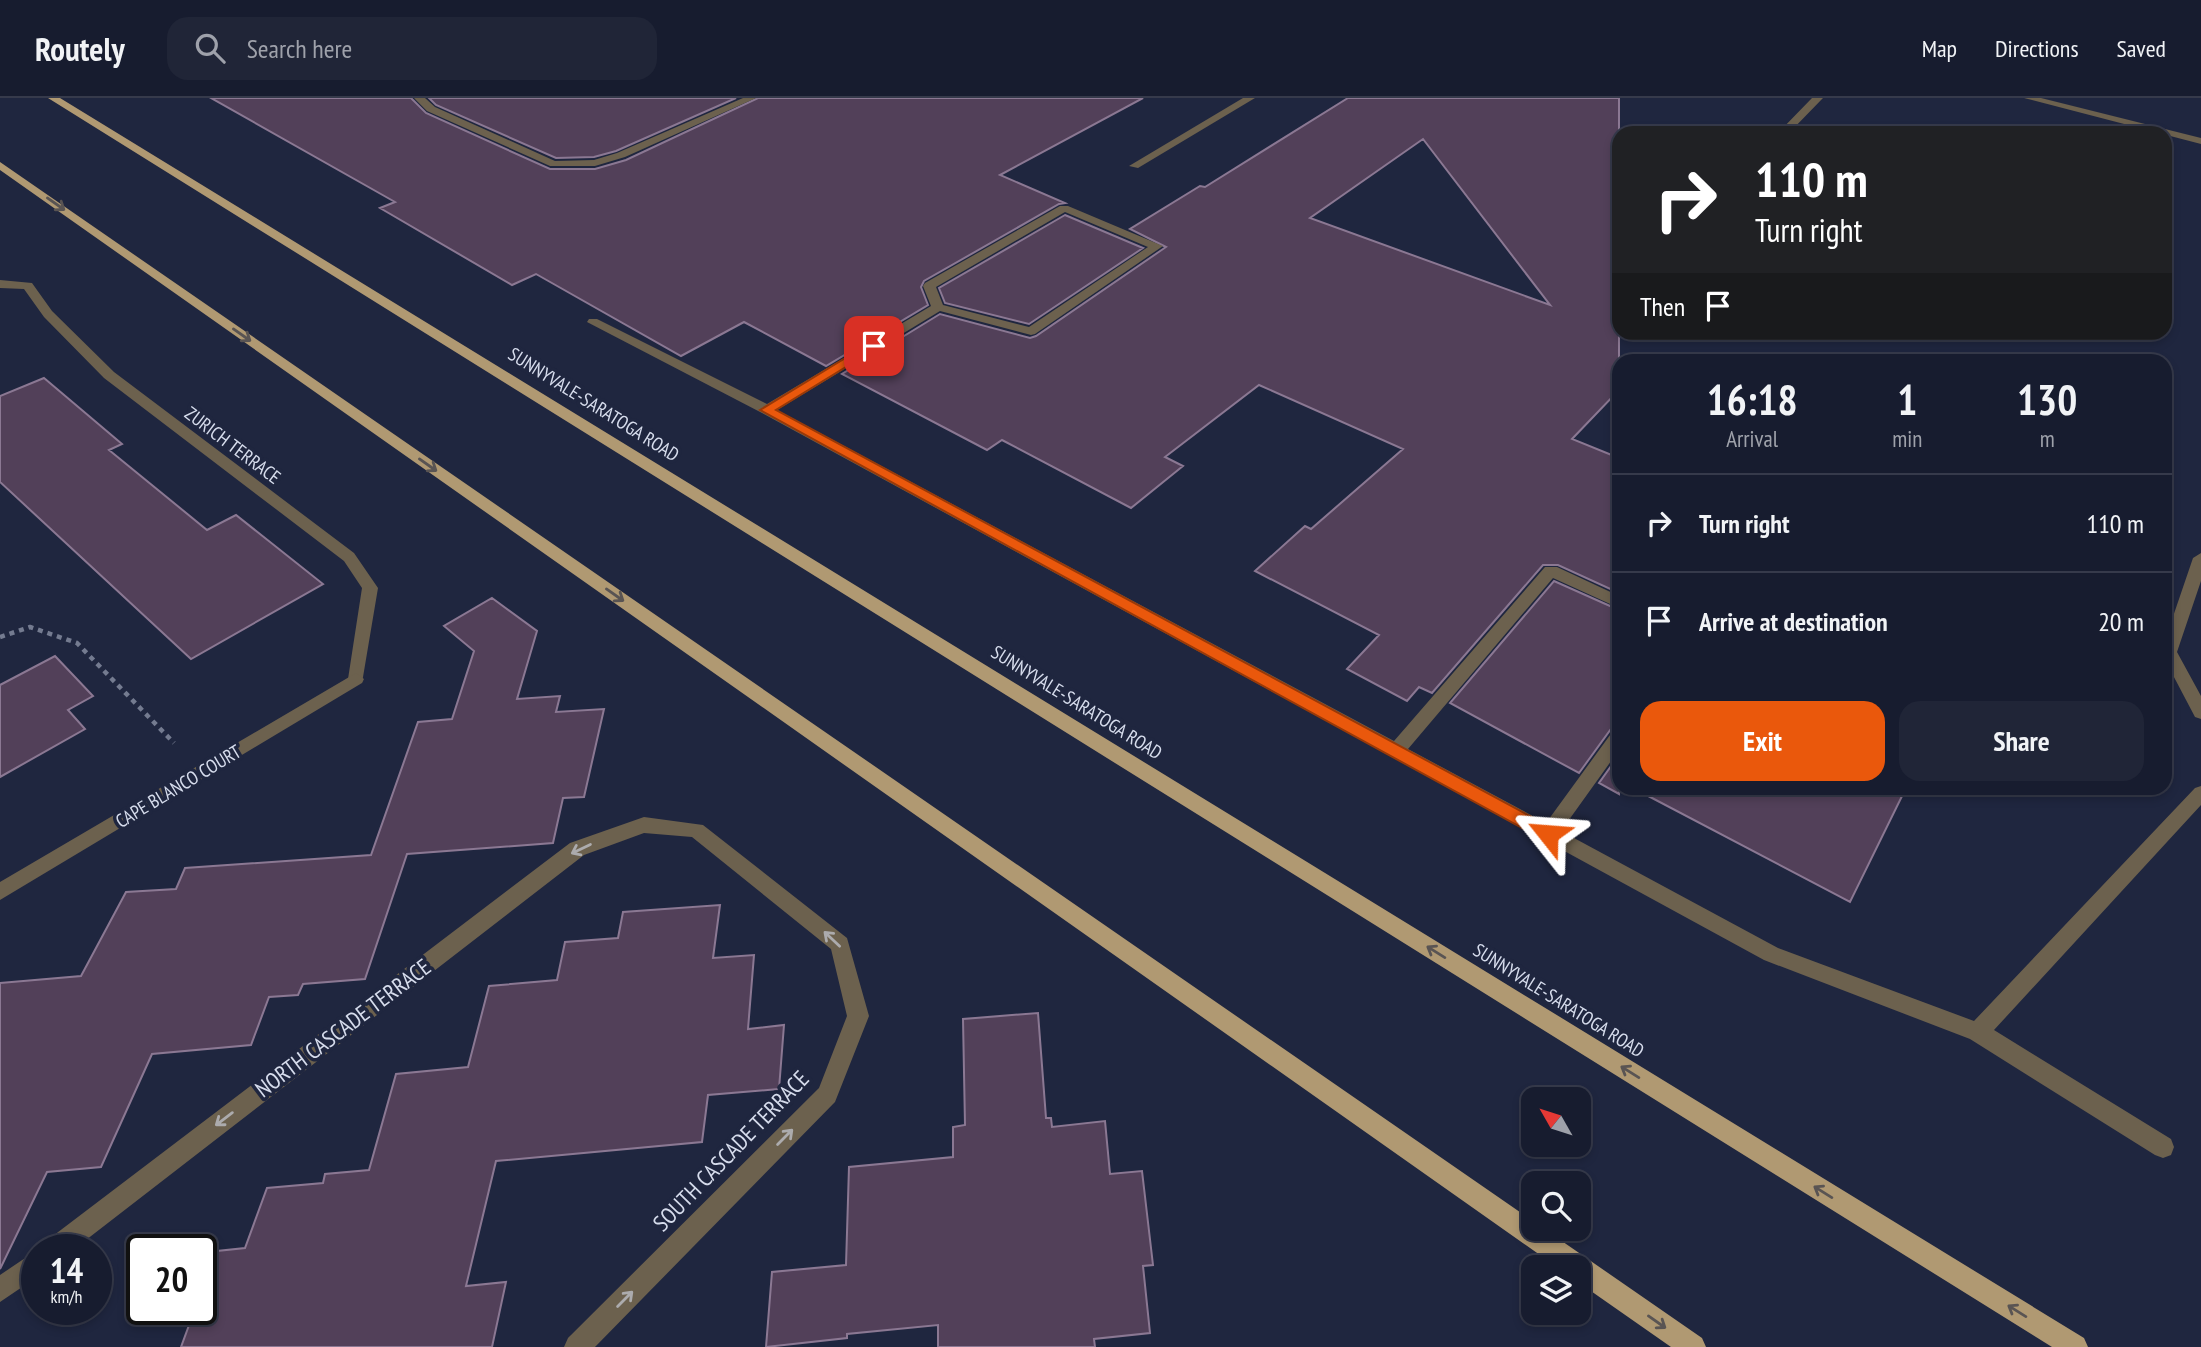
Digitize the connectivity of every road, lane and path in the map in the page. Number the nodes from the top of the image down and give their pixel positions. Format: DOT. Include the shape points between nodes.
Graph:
graph roads {
  1 [pos="53,98"];
  2 [pos="419,98"];
  3 [pos="751,98"];
  4 [pos="1250,98"];
  5 [pos="1818,98"];
  6 [pos="2029,98"];
  7 [pos="1790,126"];
  8 [pos="2141,126"];
  9 [pos="2172,134"];
  10 [pos="2201,141"];
  11 [pos="0,165"];
  12 [pos="1135,166"];
  13 [pos="0,284"];
  14 [pos="938,307"];
  15 [pos="593,322"];
  16 [pos="767,410"];
  17 [pos="2201,558"];
  18 [pos="1612,600"];
  19 [pos="0,637"];
  20 [pos="2172,643"];
  21 [pos="2172,658"];
  22 [pos="356,679"];
  23 [pos="2201,712"];
  24 [pos="1612,746"];
  25 [pos="1395,752"];
  26 [pos="201,772"];
  27 [pos="2201,793"];
  28 [pos="644,825"];
  29 [pos="1548,834"];
  30 [pos="0,892"];
  31 [pos="1978,1032"];
  32 [pos="2163,1147"];
  33 [pos="74,1234"];
  34 [pos="1561,1255"];
  35 [pos="21,1274"];
  36 [pos="1591,1276"];
  37 [pos="0,1290"];
  38 [pos="577,1347"];
  39 [pos="1693,1347"];
  40 [pos="2075,1347"];
  40 -- 1 [label="main road, SUNNYVALE-SARATOGA ROAD, one-way"];
  2 -- 3 [label="street" via="430,109 537,158 573,165 621,155"];
  4 -- 12 [label="street"];
  5 -- 7 [label="street"];
  6 -- 8 [label="street"];
  9 -- 10 [label="street"];
  11 -- 34 [label="main road, one-way"];
  13 -- 22 [label="street, ZURICH TERRACE" via="28,286 48,314 109,375 349,557 370,588"];
  14 -- 14 [label="street" via="1031,331 1157,246 1064,208 929,286"];
  14 -- 16 [label="street"];
  15 -- 16 [label="street"];
  16 -- 25 [label="street"];
  17 -- 20 [label="street"];
  18 -- 25 [label="street" via="1551,571"];
  19 -- 26 [label="path" via="30,627 77,643"];
  21 -- 23 [label="street"];
  22 -- 26 [label="street, CAPE BLANCO COURT"];
  24 -- 29 [label="street"];
  25 -- 29 [label="street"];
  26 -- 30 [label="street, CAPE BLANCO COURT"];
  27 -- 31 [label="street"];
  28 -- 33 [label="street, NORTH CASCADE TERRACE, one-way" via="577,849"];
  38 -- 28 [label="street, SOUTH CASCADE TERRACE, one-way" via="827,1095 858,1016 840,944 696,830"];
  29 -- 31 [label="street" via="1771,954"];
  31 -- 32 [label="street"];
  35 -- 37 [label="street"];
  36 -- 39 [label="main road, one-way"];
}
